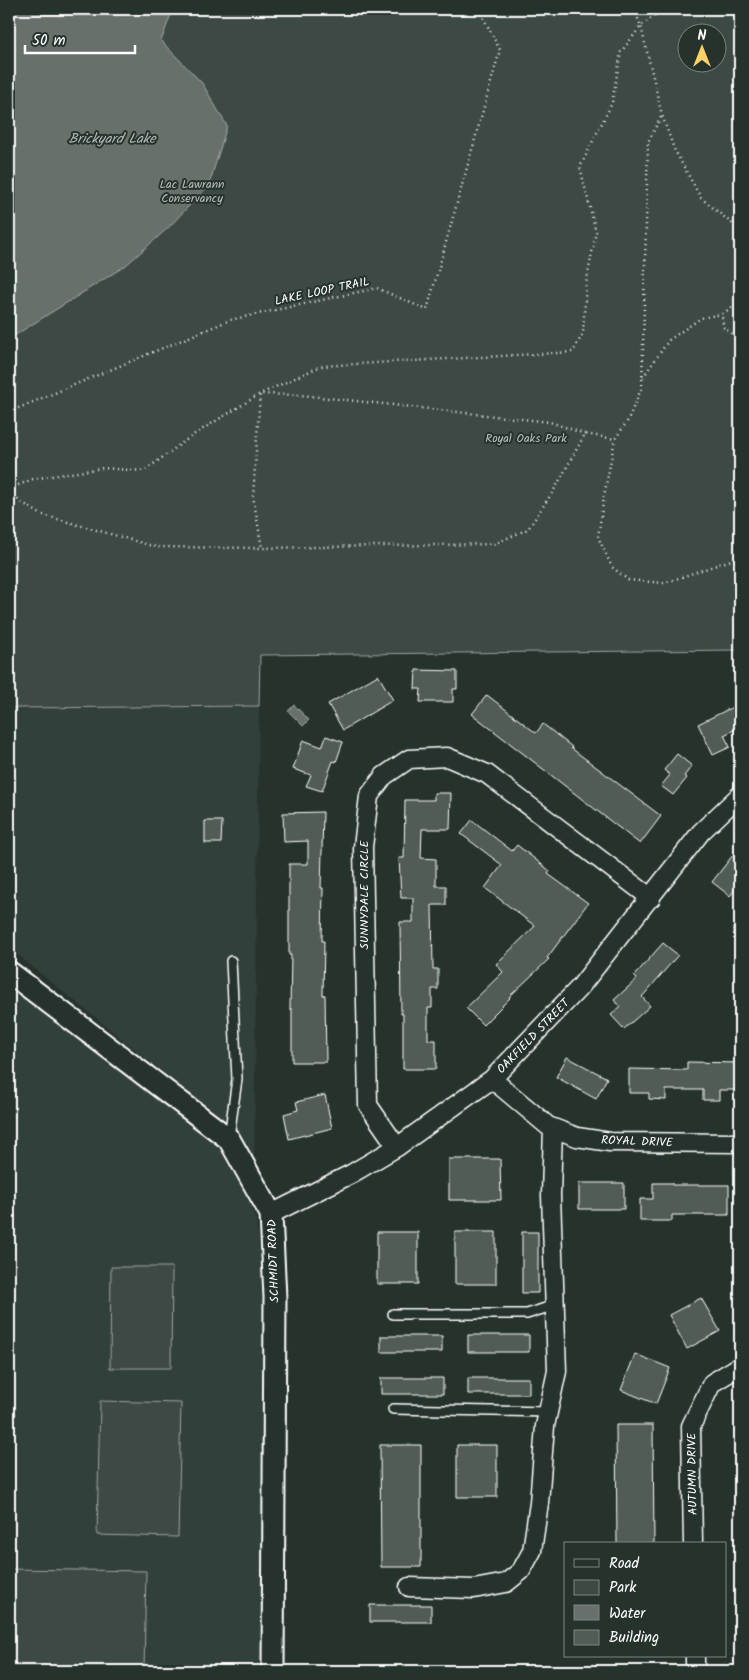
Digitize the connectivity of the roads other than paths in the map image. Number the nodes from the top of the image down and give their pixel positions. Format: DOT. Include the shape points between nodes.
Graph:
graph roads {
  1 [pos="740,795"];
  2 [pos="651,898"];
  3 [pos="231,961"];
  4 [pos="9,972"];
  5 [pos="492,1079"];
  6 [pos="553,1128"];
  7 [pos="229,1140"];
  8 [pos="740,1143"];
  9 [pos="397,1147"];
  10 [pos="271,1214"];
  11 [pos="555,1305"];
  12 [pos="393,1314"];
  13 [pos="740,1366"];
  14 [pos="393,1409"];
  15 [pos="548,1412"];
  16 [pos="693,1542"];
  17 [pos="409,1587"];
  18 [pos="695,1658"];
  19 [pos="273,1671"];
  20 [pos="696,1671"];
  1 -- 2 [label="street, OAKFIELD STREET" via="700,832"];
  2 -- 5 [label="street, OAKFIELD STREET" via="580,988"];
  2 -- 9 [label="street, SUNNYDALE CIRCLE" via="487,774 446,757 408,759 384,776 369,796 363,847 368,1105"];
  3 -- 7 [label="lane" via="237,1079"];
  4 -- 7 [label="street, SCHMIDT ROAD"];
  5 -- 6 [label="street, ROYAL DRIVE"];
  5 -- 9 [label="street, OAKFIELD STREET"];
  6 -- 8 [label="street, ROYAL DRIVE" via="577,1137 610,1142"];
  6 -- 11 [label="street" via="551,1195"];
  7 -- 10 [label="street, SCHMIDT ROAD"];
  9 -- 10 [label="street, OAKFIELD STREET"];
  10 -- 19 [label="street, SCHMIDT ROAD" via="275,1297"];
  11 -- 12 [label="lane" via="527,1314"];
  11 -- 15 [label="street" via="557,1371"];
  13 -- 16 [label="street, AUTUMN DRIVE" via="712,1383 691,1426"];
  14 -- 15 [label="lane"];
  15 -- 17 [label="street" via="532,1551 521,1571 506,1583 474,1589"];
  18 -- 20 [label="street"];
}
